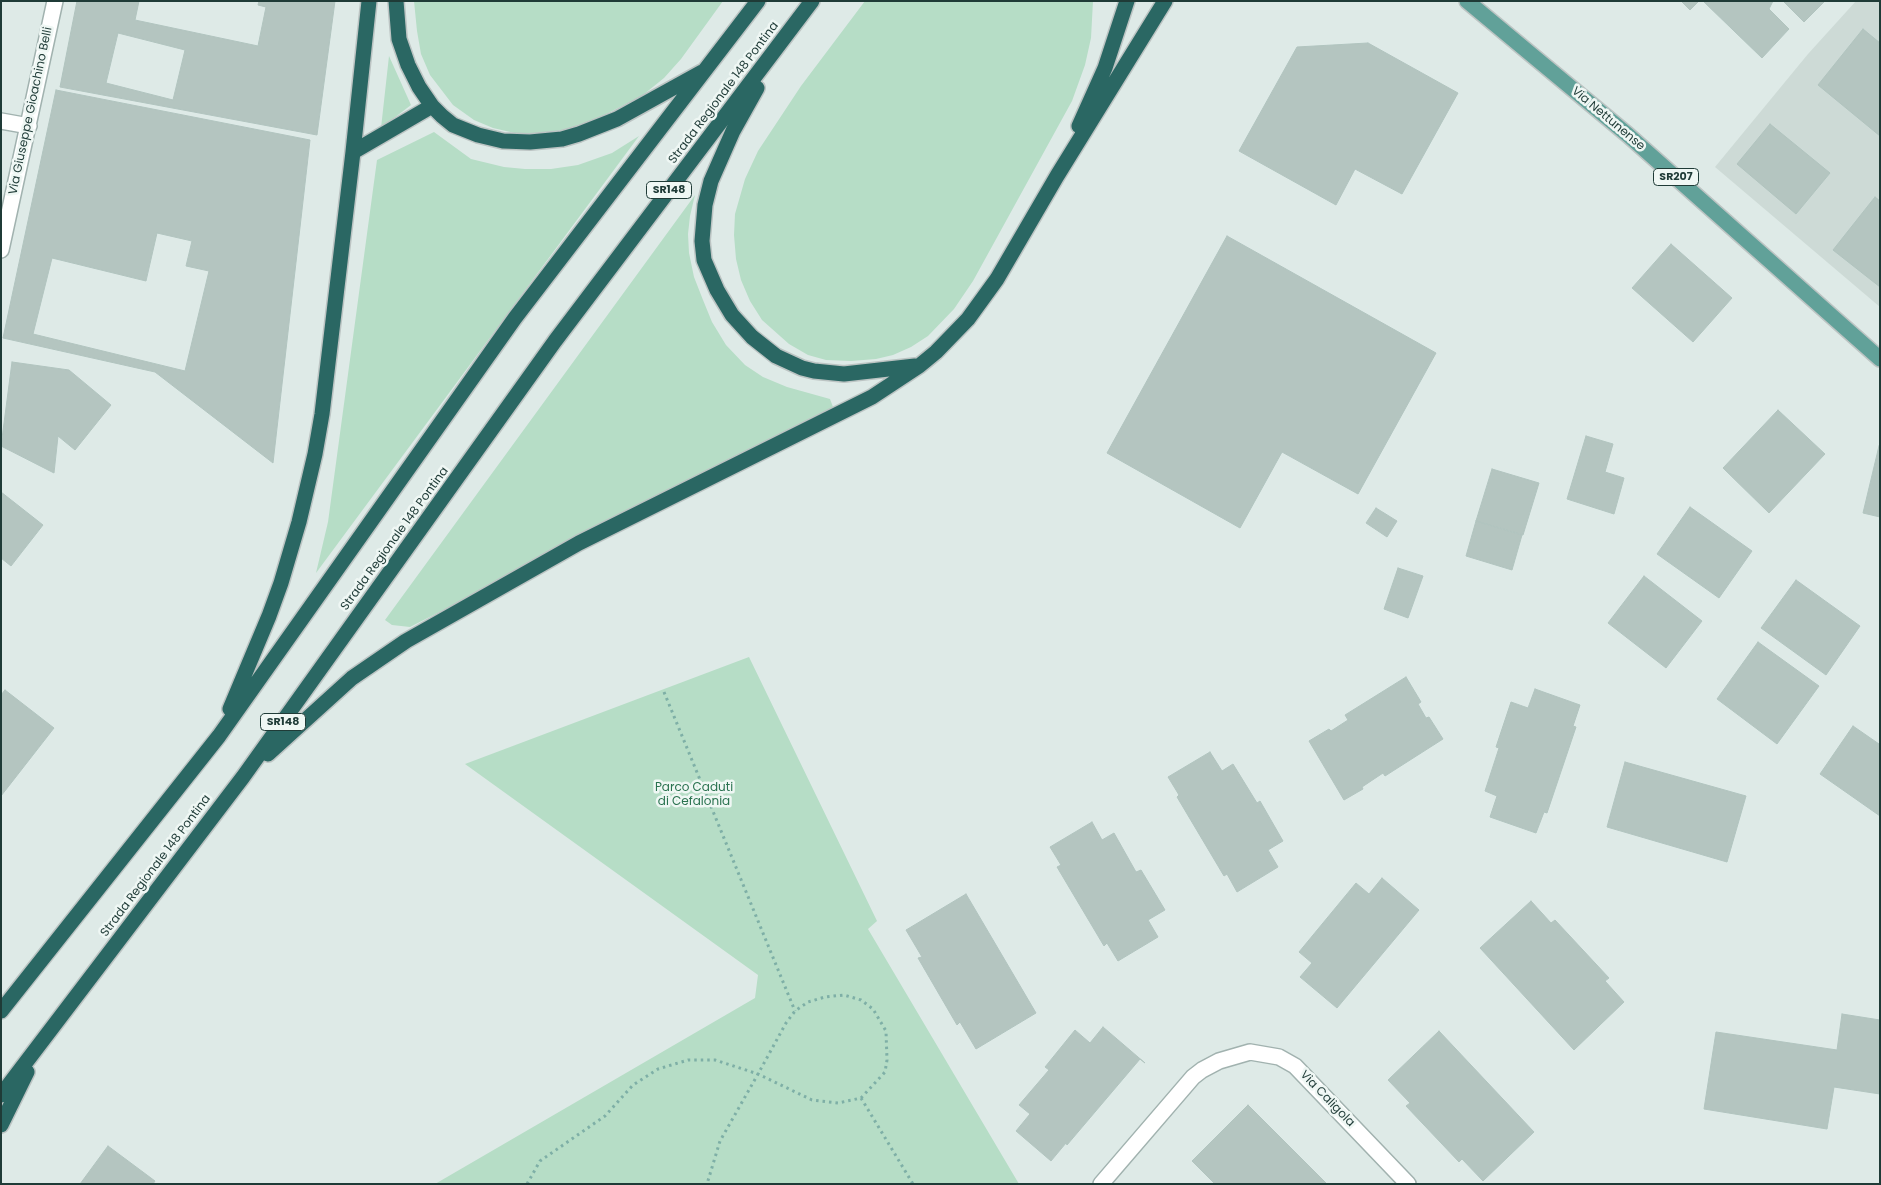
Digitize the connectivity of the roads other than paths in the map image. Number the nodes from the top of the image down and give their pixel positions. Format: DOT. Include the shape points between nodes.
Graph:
graph roads {
  1 [pos="55,1"];
  2 [pos="369,1"];
  3 [pos="396,1"];
  4 [pos="758,1"];
  5 [pos="812,1"];
  6 [pos="1117,1"];
  7 [pos="1127,1"];
  8 [pos="1165,1"];
  9 [pos="1174,1"];
  10 [pos="1467,1"];
  11 [pos="1150,27"];
  12 [pos="784,39"];
  13 [pos="708,69"];
  14 [pos="432,106"];
  15 [pos="1,121"];
  16 [pos="29,126"];
  17 [pos="353,152"];
  18 [pos="1057,176"];
  19 [pos="1,250"];
  20 [pos="1880,359"];
  21 [pos="919,366"];
  22 [pos="219,736"];
  23 [pos="243,777"];
  24 [pos="1,1011"];
  25 [pos="43,1039"];
  26 [pos="1,1095"];
  27 [pos="1,1125"];
  28 [pos="1101,1184"];
  29 [pos="1408,1184"];
  1 -- 16 [label="street, Via Giuseppe Gioachino Belli"];
  2 -- 17 [label="highway"];
  3 -- 14 [label="highway" via="403,53 413,77"];
  4 -- 13 [label="highway"];
  5 -- 12 [label="highway, Strada Regionale 148 Pontina / SR148"];
  6 -- 18 [label="highway" via="1118,14 1103,65"];
  7 -- 18 [label="highway" via="1105,68"];
  8 -- 11 [label="highway"];
  9 -- 11 [label="highway"];
  10 -- 20 [label="main road, Via Nettunense / SR207" via="1628,135"];
  11 -- 18 [label="highway"];
  12 -- 21 [label="highway" via="733,131 711,182 702,241 710,277 742,328 762,346 796,365 814,371 844,374"];
  12 -- 23 [label="highway, Strada Regionale 148 Pontina / SR148" via="554,341"];
  13 -- 14 [label="highway" via="617,119 579,134 546,141 503,141 478,135 453,125"];
  13 -- 22 [label="highway" via="515,318"];
  14 -- 17 [label="highway"];
  15 -- 16 [label="street"];
  16 -- 19 [label="street, Via Giuseppe Gioachino Belli"];
  17 -- 22 [label="highway" via="320,428 308,488 269,616"];
  18 -- 21 [label="highway" via="982,300 952,337"];
  21 -- 23 [label="highway" via="872,397 579,543 406,641 352,678"];
  22 -- 24 [label="highway"];
  23 -- 25 [label="highway, Strada Regionale 148 Pontina / SR148"];
  25 -- 26 [label="highway, Strada Regionale 148 Pontina / SR148"];
  25 -- 27 [label="highway"];
  28 -- 29 [label="street, Via Caligola" via="1194,1077 1219,1061 1250,1052 1279,1057 1295,1066"];
}
